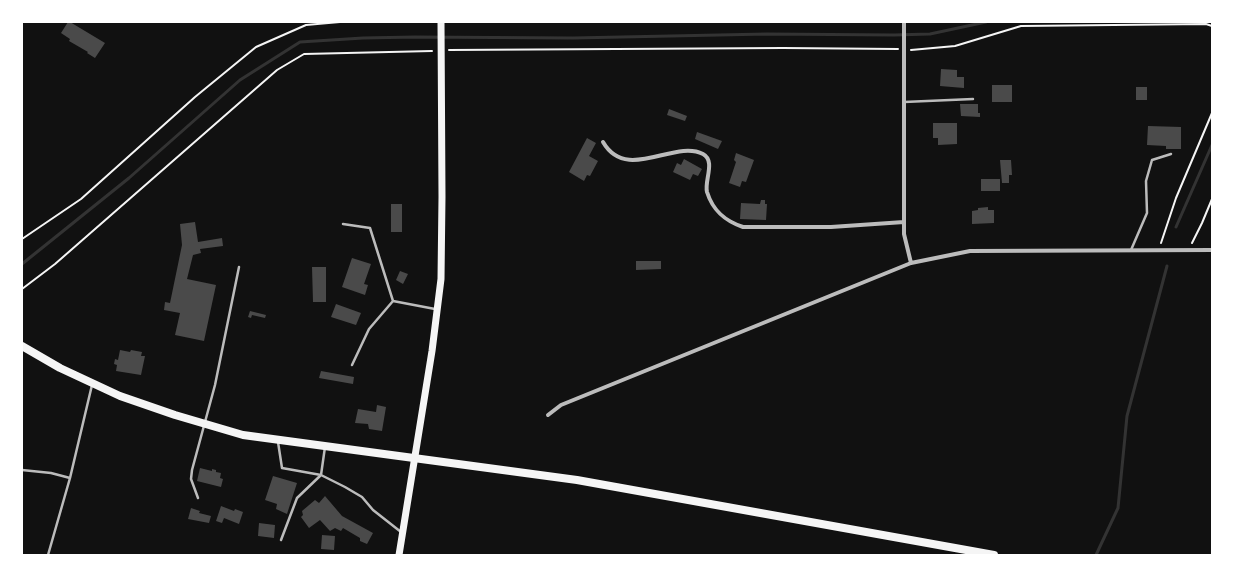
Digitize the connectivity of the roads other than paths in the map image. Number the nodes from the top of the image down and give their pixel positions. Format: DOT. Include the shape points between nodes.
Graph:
graph roads {
  1 [pos="441,22"];
  2 [pos="904,24"];
  3 [pos="973,99"];
  4 [pos="904,102"];
  5 [pos="603,142"];
  6 [pos="1172,154"];
  7 [pos="904,222"];
  8 [pos="343,224"];
  9 [pos="1131,250"];
  10 [pos="1212,250"];
  11 [pos="911,263"];
  12 [pos="239,267"];
  13 [pos="393,301"];
  14 [pos="438,309"];
  15 [pos="22,346"];
  16 [pos="352,365"];
  17 [pos="92,383"];
  18 [pos="548,415"];
  19 [pos="205,424"];
  20 [pos="278,440"];
  21 [pos="325,446"];
  22 [pos="415,458"];
  23 [pos="22,470"];
  24 [pos="321,475"];
  25 [pos="70,478"];
  26 [pos="198,498"];
  27 [pos="403,534"];
  28 [pos="281,540"];
  29 [pos="954,552"];
  30 [pos="48,555"];
  31 [pos="399,555"];
  32 [pos="994,555"];
  1 -- 14 [label="main road" via="442,243"];
  2 -- 4 [label="street"];
  3 -- 4 [label="lane"];
  4 -- 7 [label="street"];
  5 -- 7 [label="street" via="614,155 631,160 684,152 703,154 709,165 707,191 715,208 724,218 743,227"];
  6 -- 9 [label="lane" via="1152,160 1146,181 1147,213"];
  7 -- 11 [label="street" via="904,234"];
  8 -- 13 [label="lane" via="370,228"];
  9 -- 10 [label="street"];
  9 -- 11 [label="street" via="970,251"];
  11 -- 18 [label="street" via="561,405"];
  12 -- 19 [label="lane"];
  13 -- 14 [label="lane"];
  13 -- 16 [label="lane" via="370,329"];
  14 -- 22 [label="main road"];
  15 -- 17 [label="main road"];
  17 -- 19 [label="main road" via="127,399"];
  17 -- 25 [label="lane"];
  19 -- 20 [label="main road" via="243,435"];
  19 -- 26 [label="lane" via="191,479"];
  20 -- 21 [label="main road"];
  20 -- 24 [label="lane" via="282,468"];
  21 -- 22 [label="main road"];
  21 -- 24 [label="lane"];
  22 -- 27 [label="main road"];
  22 -- 29 [label="main road" via="584,482"];
  23 -- 25 [label="lane"];
  24 -- 27 [label="lane" via="362,497 373,510"];
  24 -- 28 [label="lane" via="297,498"];
  25 -- 30 [label="lane"];
  27 -- 31 [label="main road"];
  29 -- 32 [label="main road"];
}
